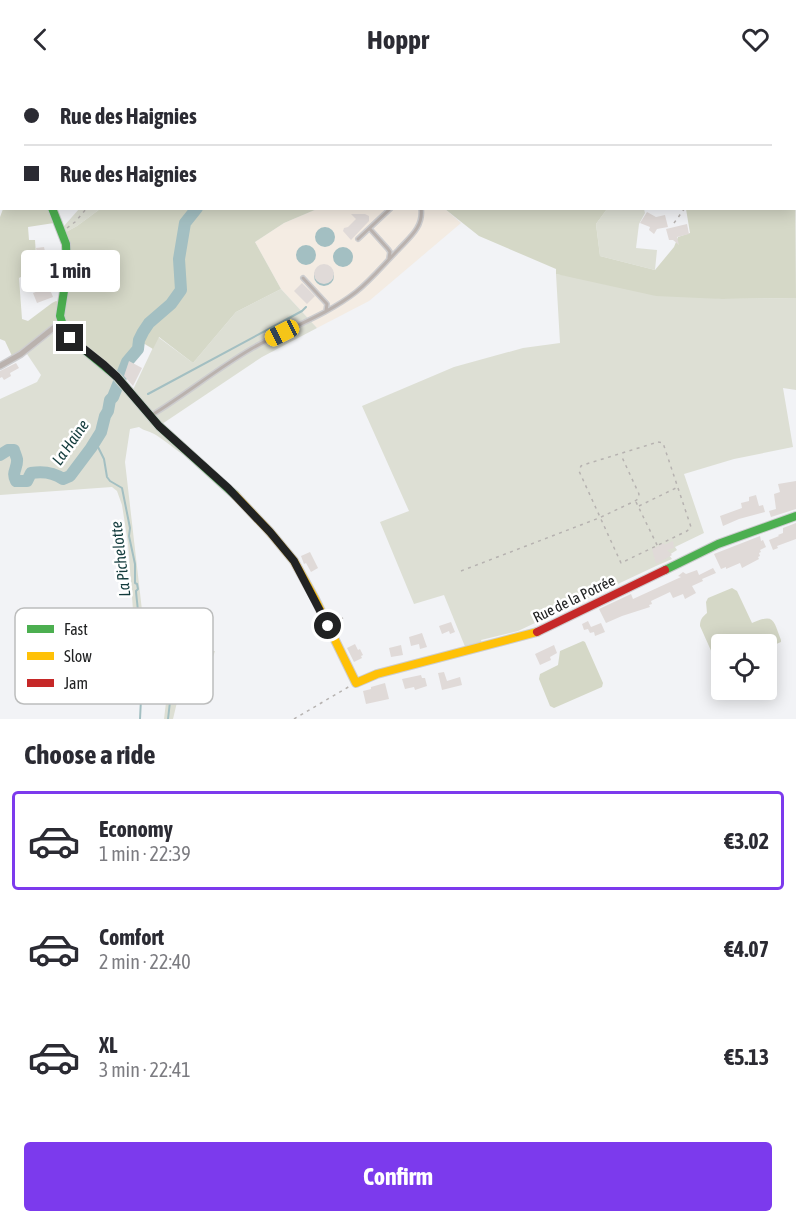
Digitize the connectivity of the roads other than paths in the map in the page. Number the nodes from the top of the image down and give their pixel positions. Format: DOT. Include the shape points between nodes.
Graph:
graph roads {
  1 [pos="53,210"];
  2 [pos="390,210"];
  3 [pos="421,210"];
  4 [pos="370,229"];
  5 [pos="358,239"];
  6 [pos="389,260"];
  7 [pos="303,278"];
  8 [pos="326,311"];
  9 [pos="61,322"];
  10 [pos="0,366"];
  11 [pos="151,416"];
  12 [pos="796,516"];
  1 -- 9 [label="street" via="66,244"];
  2 -- 4 [label="lane"];
  3 -- 6 [label="lane" via="418,228"];
  4 -- 5 [label="lane"];
  4 -- 6 [label="lane" via="390,252"];
  6 -- 8 [label="lane" via="356,292"];
  7 -- 8 [label="lane" via="327,304"];
  8 -- 11 [label="lane" via="250,350"];
  9 -- 10 [label="street"];
  9 -- 11 [label="street" via="70,338 117,377"];
  11 -- 12 [label="street, Rue de la Potrée" via="228,488 294,561 357,683 377,674 534,634 726,540"];
}
